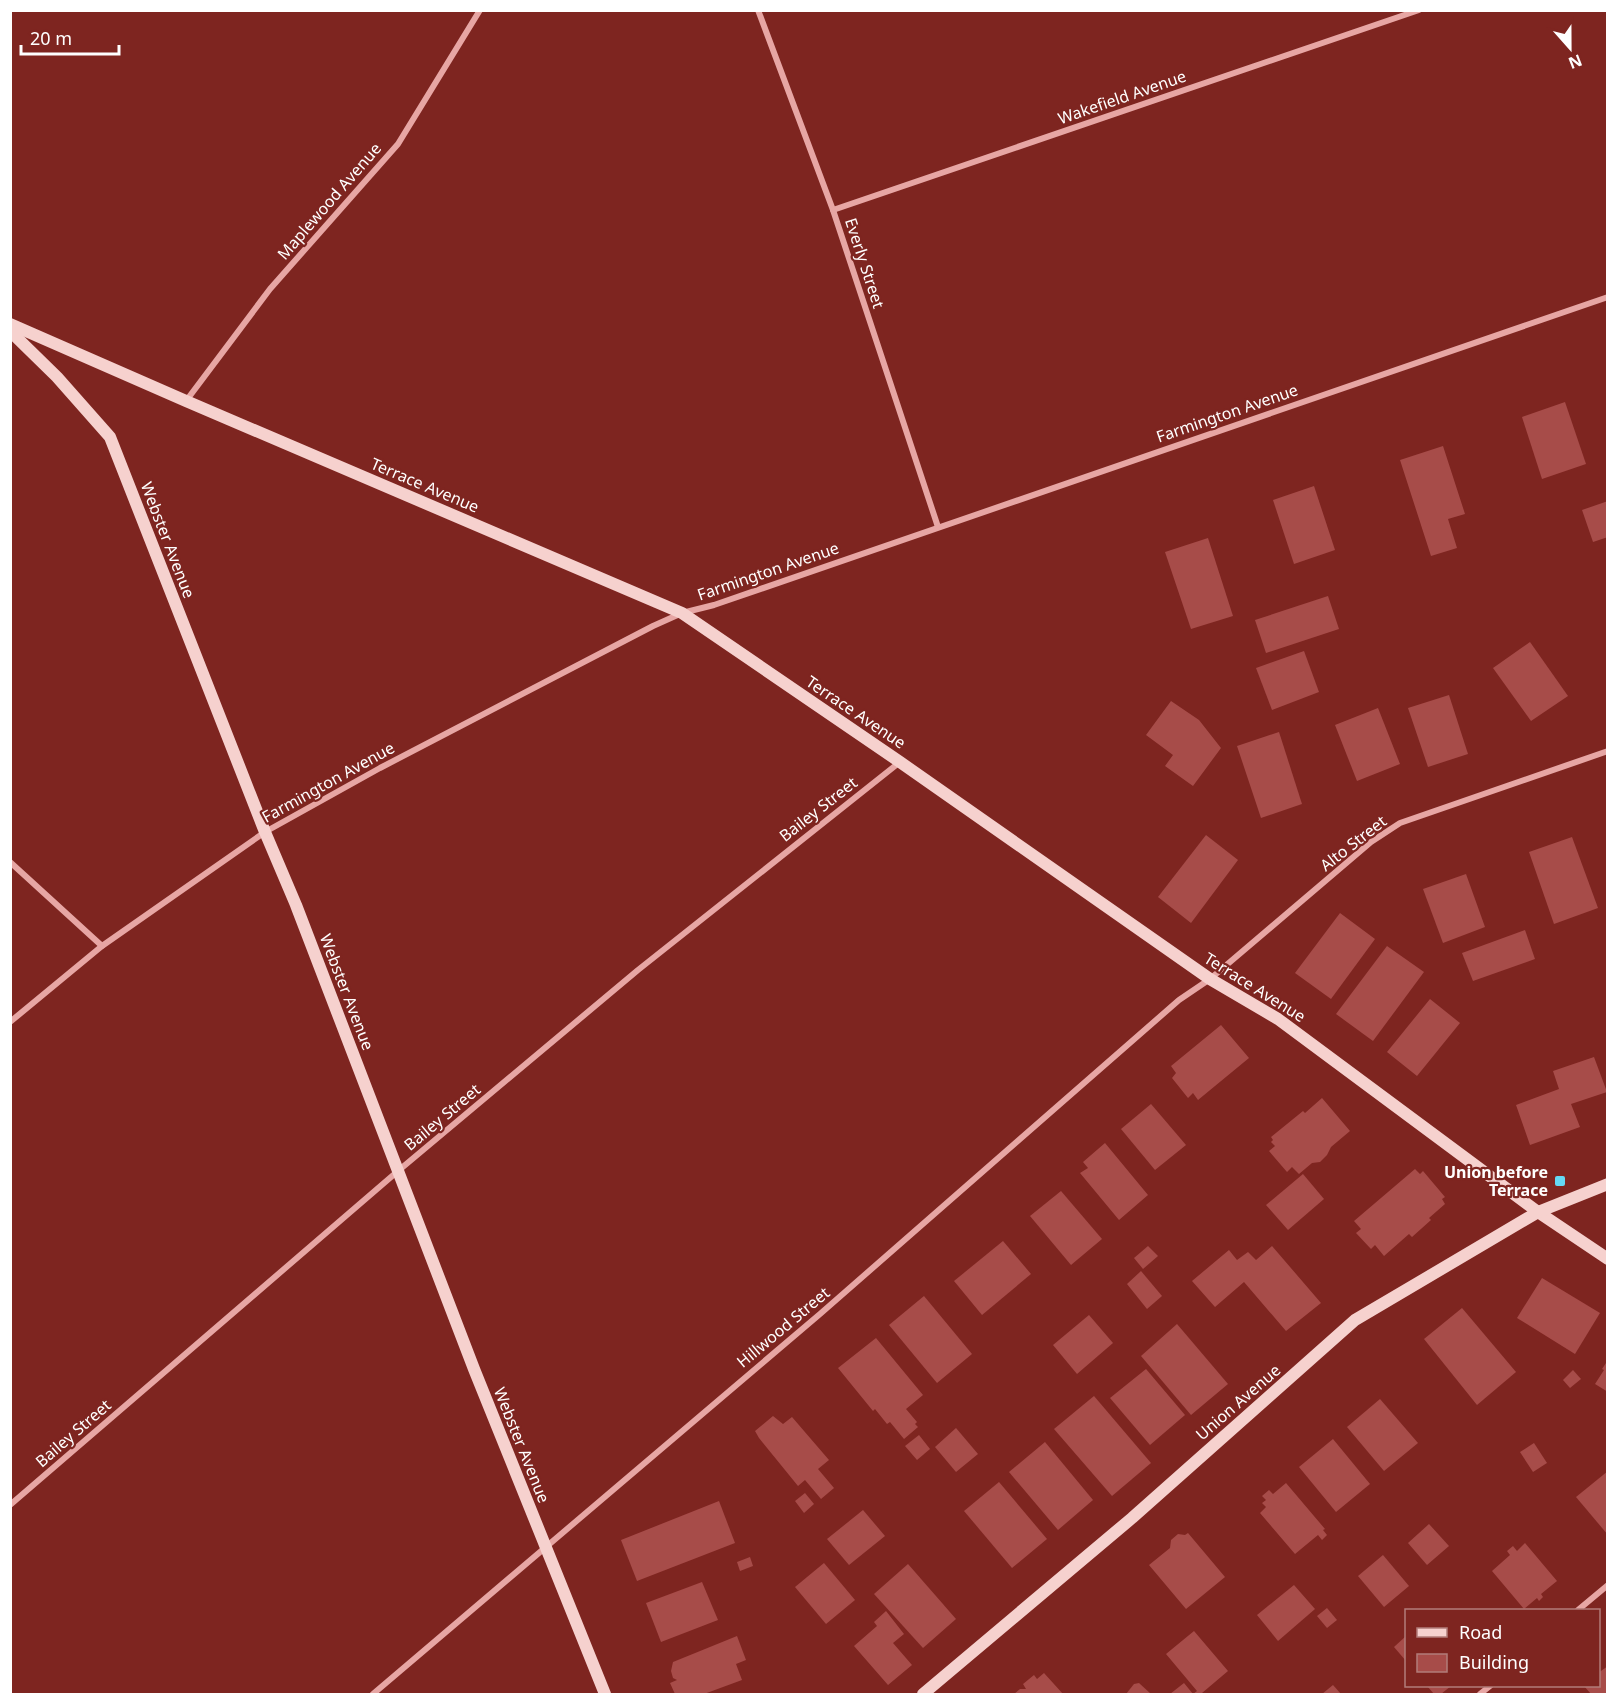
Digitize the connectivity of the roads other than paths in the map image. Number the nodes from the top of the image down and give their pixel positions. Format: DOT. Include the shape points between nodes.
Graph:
graph roads {
  1 [pos="480,10"];
  2 [pos="758,10"];
  3 [pos="1419,10"];
  4 [pos="833,210"];
  5 [pos="1608,297"];
  6 [pos="10,324"];
  7 [pos="10,331"];
  8 [pos="186,401"];
  9 [pos="938,527"];
  10 [pos="682,613"];
  11 [pos="1608,751"];
  12 [pos="900,762"];
  13 [pos="265,832"];
  14 [pos="10,862"];
  15 [pos="102,946"];
  16 [pos="1210,979"];
  17 [pos="10,1022"];
  18 [pos="398,1171"];
  19 [pos="1608,1184"];
  20 [pos="1538,1212"];
  21 [pos="1608,1259"];
  22 [pos="10,1504"];
  23 [pos="545,1546"];
  24 [pos="1608,1585"];
  25 [pos="1580,1609"];
  26 [pos="373,1695"];
  27 [pos="605,1695"];
  28 [pos="922,1695"];
  1 -- 8 [label="street, Maplewood Avenue" via="398,144 270,289"];
  2 -- 4 [label="street, Everly Street"];
  3 -- 4 [label="street, Wakefield Avenue"];
  4 -- 9 [label="street, Everly Street"];
  5 -- 9 [label="street, Farmington Avenue"];
  6 -- 8 [label="street, Terrace Avenue"];
  7 -- 13 [label="street, Webster Avenue" via="110,437"];
  8 -- 10 [label="street, Terrace Avenue"];
  9 -- 10 [label="street, Farmington Avenue"];
  10 -- 12 [label="street, Terrace Avenue"];
  10 -- 13 [label="street, Farmington Avenue" via="380,768"];
  11 -- 16 [label="street, Alto Street" via="1400,824 1371,842"];
  12 -- 16 [label="street, Terrace Avenue"];
  12 -- 18 [label="street, Bailey Street" via="638,970"];
  13 -- 15 [label="street, Farmington Avenue"];
  13 -- 18 [label="street, Webster Avenue"];
  14 -- 15 [label="street"];
  15 -- 17 [label="street, Farmington Avenue"];
  16 -- 20 [label="street, Terrace Avenue" via="1278,1019"];
  16 -- 23 [label="street, Hillwood Street" via="1179,1000 820,1314"];
  18 -- 22 [label="street, Bailey Street"];
  18 -- 23 [label="street, Webster Avenue"];
  19 -- 20 [label="street, Union Avenue"];
  20 -- 21 [label="street, Terrace Avenue"];
  20 -- 28 [label="street, Union Avenue" via="1355,1320 1132,1518"];
  23 -- 26 [label="street, Hillwood Street"];
  23 -- 27 [label="street, Webster Avenue"];
  24 -- 25 [label="street"];
}
